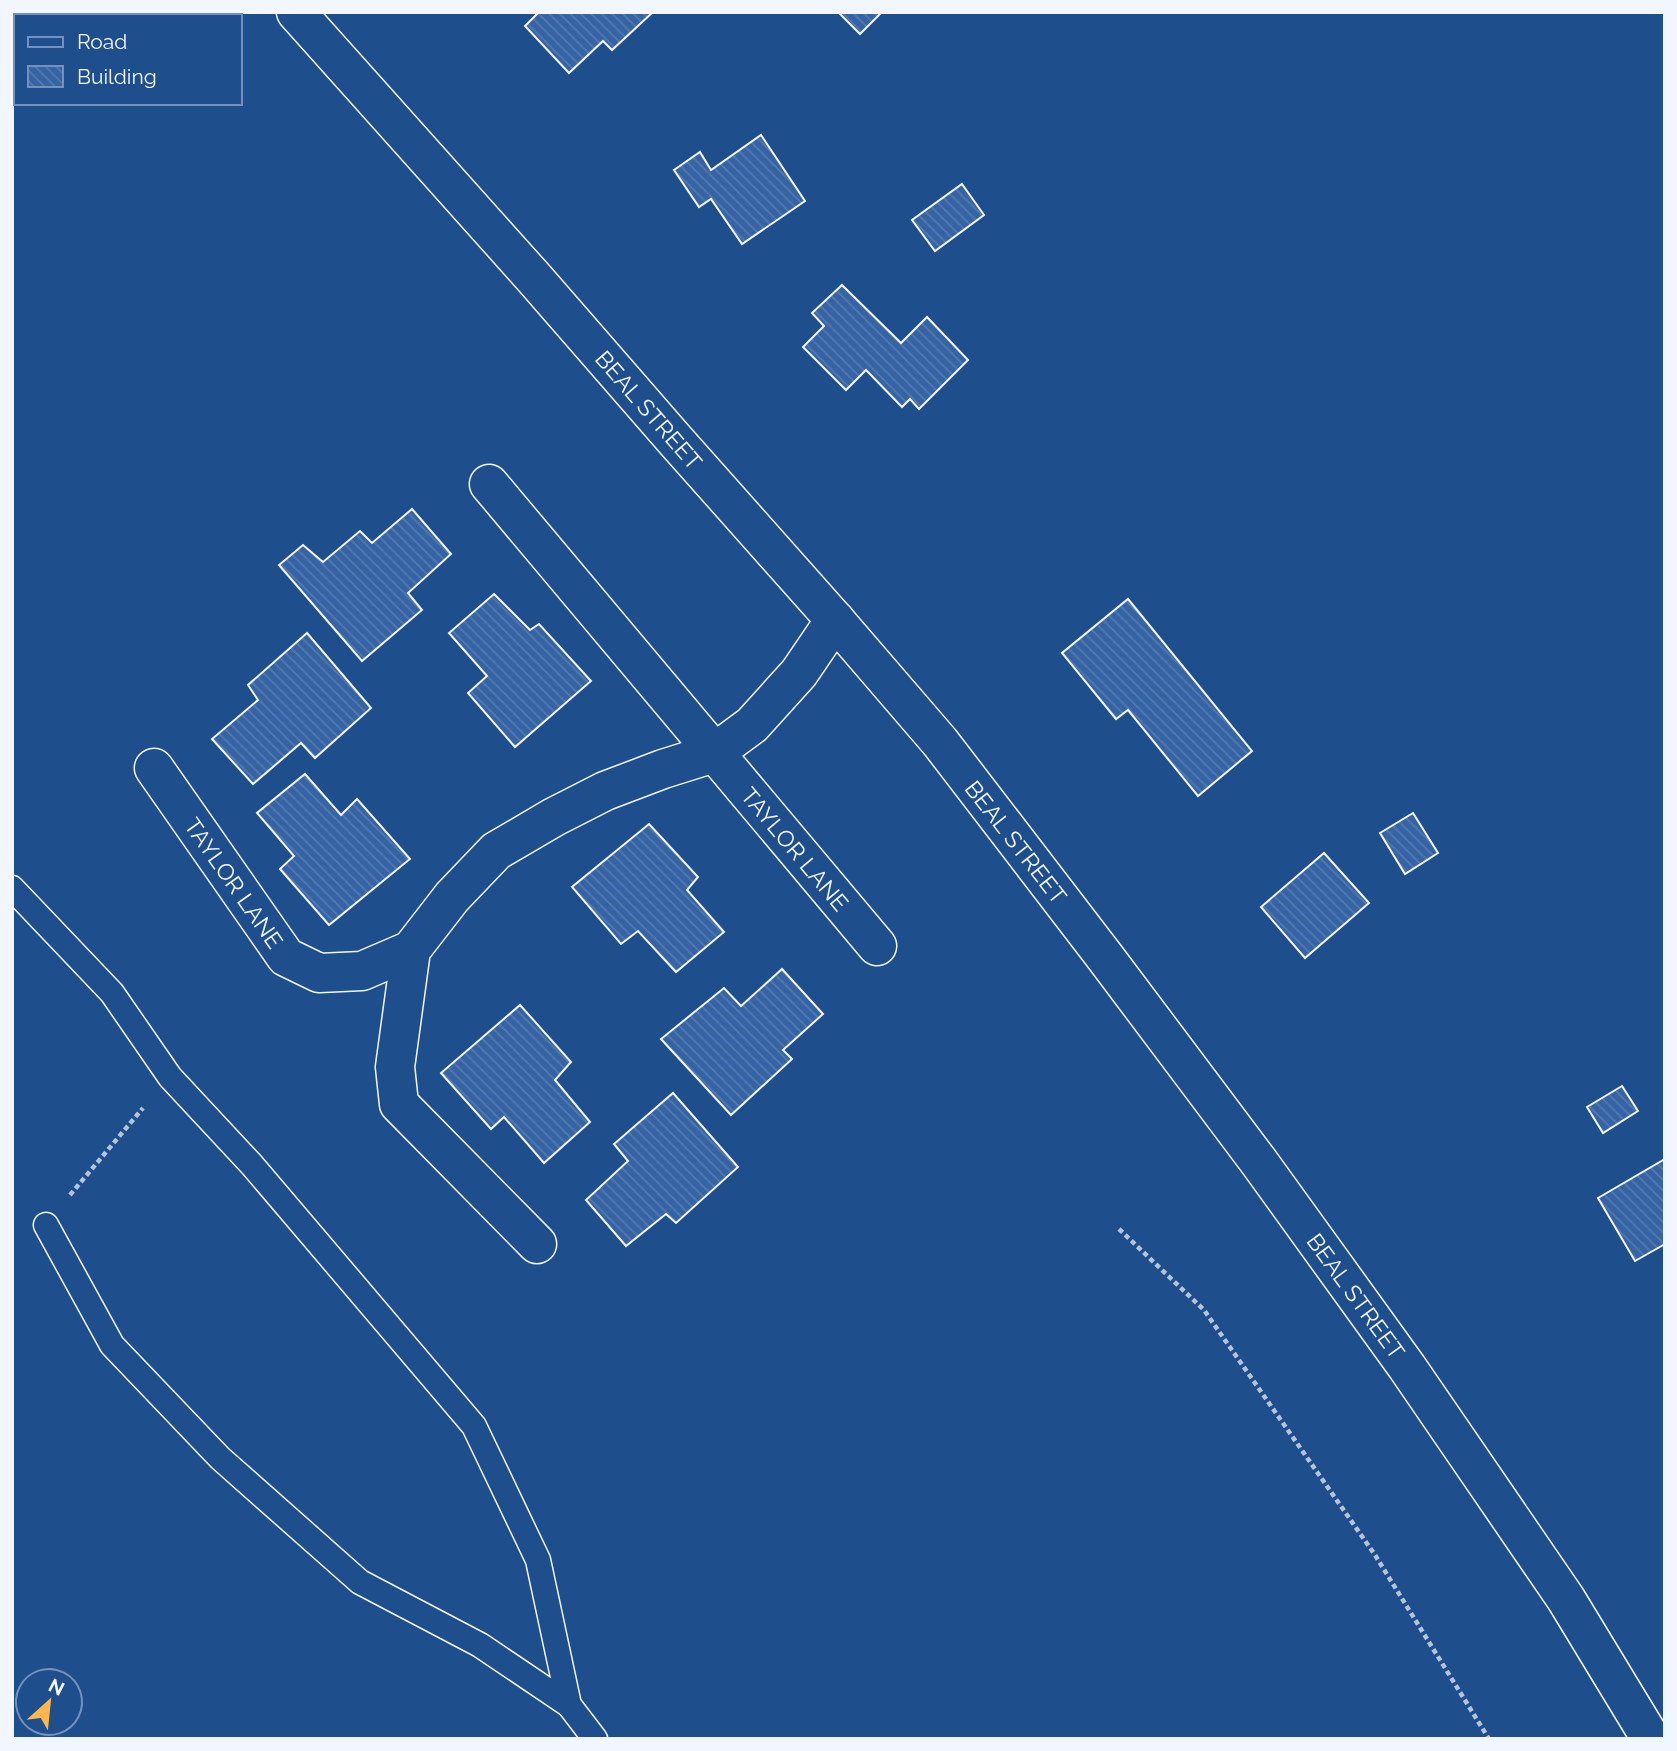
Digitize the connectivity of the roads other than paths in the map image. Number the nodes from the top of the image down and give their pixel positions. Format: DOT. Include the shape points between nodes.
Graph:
graph roads {
  1 [pos="296,12"];
  2 [pos="489,484"];
  3 [pos="835,620"];
  4 [pos="714,753"];
  5 [pos="154,768"];
  6 [pos="12,888"];
  7 [pos="877,946"];
  8 [pos="411,950"];
  9 [pos="46,1226"];
  10 [pos="537,1244"];
  11 [pos="569,1705"];
  12 [pos="595,1739"];
  13 [pos="1651,1739"];
  1 -- 3 [label="street, BEAL STREET"];
  2 -- 4 [label="street, TAYLOR LANE"];
  3 -- 4 [label="street, TAYLOR LANE" via="799,673 752,725"];
  3 -- 13 [label="street, BEAL STREET" via="940,742 1259,1162 1566,1599"];
  4 -- 7 [label="street, TAYLOR LANE"];
  4 -- 8 [label="street, TAYLOR LANE" via="605,791 496,851"];
  5 -- 8 [label="street, TAYLOR LANE" via="286,957 319,973 362,971"];
  6 -- 11 [label="lane" via="112,993 170,1077 474,1426 538,1560"];
  8 -- 10 [label="street, TAYLOR LANE" via="395,1067 399,1104"];
  9 -- 11 [label="lane" via="113,1345 220,1458 360,1582 480,1645"];
  11 -- 12 [label="lane"];
}
